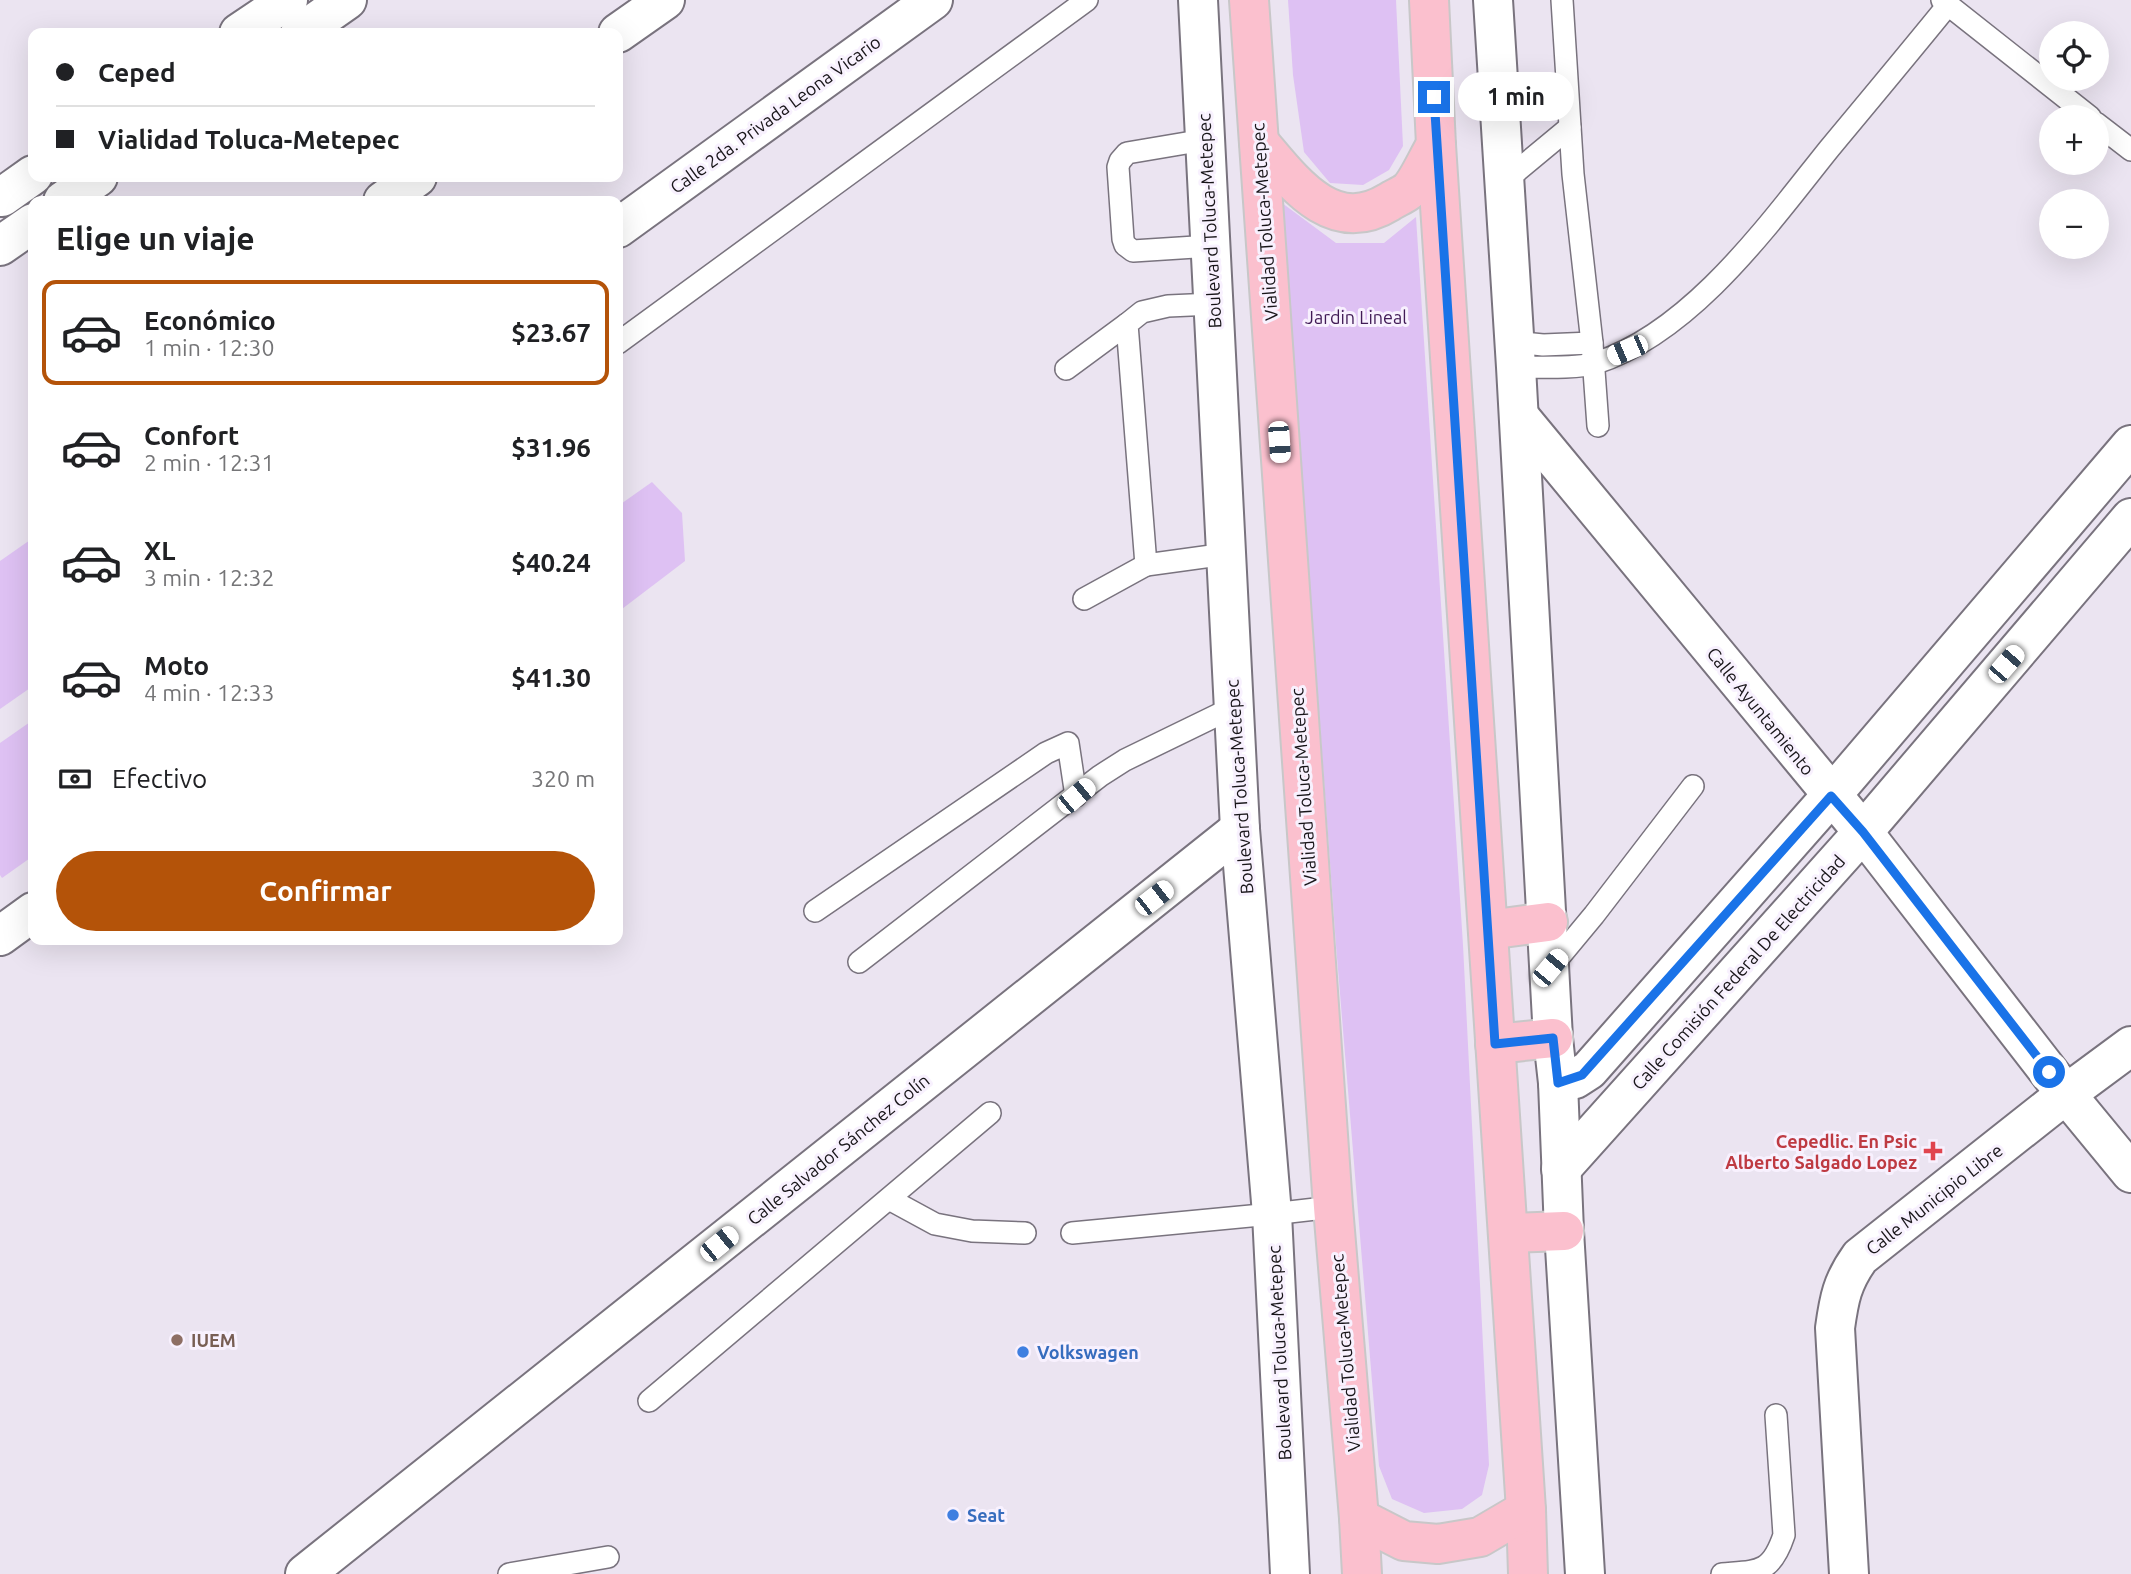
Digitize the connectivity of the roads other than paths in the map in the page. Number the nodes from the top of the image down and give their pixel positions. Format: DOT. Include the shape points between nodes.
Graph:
graph roads {
  1 [pos="288,0"];
  2 [pos="347,0"];
  3 [pos="664,0"];
  4 [pos="933,0"];
  5 [pos="1087,0"];
  6 [pos="1198,0"];
  7 [pos="1429,0"];
  8 [pos="1493,0"];
  9 [pos="1562,0"];
  10 [pos="1245,1"];
  11 [pos="1945,2"];
  12 [pos="246,28"];
  13 [pos="307,28"];
  14 [pos="623,29"];
  15 [pos="2075,105"];
  16 [pos="1570,127"];
  17 [pos="2109,133"];
  18 [pos="1204,140"];
  19 [pos="1259,142"];
  20 [pos="1436,145"];
  21 [pos="2131,150"];
  22 [pos="28,179"];
  23 [pos="1506,181"];
  24 [pos="91,182"];
  25 [pos="410,182"];
  26 [pos="70,196"];
  27 [pos="390,196"];
  28 [pos="2,197"];
  29 [pos="623,224"];
  30 [pos="28,226"];
  31 [pos="0,246"];
  32 [pos="1210,246"];
  33 [pos="1213,304"];
  34 [pos="1127,324"];
  35 [pos="623,339"];
  36 [pos="1593,353"];
  37 [pos="1516,355"];
  38 [pos="1066,369"];
  39 [pos="1519,416"];
  40 [pos="1598,426"];
  41 [pos="2131,445"];
  42 [pos="2131,518"];
  43 [pos="1226,554"];
  44 [pos="1146,565"];
  45 [pos="1084,599"];
  46 [pos="1953,655"];
  47 [pos="1988,685"];
  48 [pos="1234,707"];
  49 [pos="1693,786"];
  50 [pos="1076,796"];
  51 [pos="1831,796"];
  52 [pos="1240,829"];
  53 [pos="1863,832"];
  54 [pos="815,911"];
  55 [pos="28,916"];
  56 [pos="1548,922"];
  57 [pos="1488,930"];
  58 [pos="0,936"];
  59 [pos="859,962"];
  60 [pos="1550,968"];
  61 [pos="1553,1038"];
  62 [pos="1495,1044"];
  63 [pos="2131,1046"];
  64 [pos="1558,1083"];
  65 [pos="2066,1094"];
  66 [pos="990,1113"];
  67 [pos="1561,1169"];
  68 [pos="2131,1173"];
  69 [pos="889,1199"];
  70 [pos="1332,1207"];
  71 [pos="1272,1214"];
  72 [pos="1564,1231"];
  73 [pos="1025,1233"];
  74 [pos="1072,1233"];
  75 [pos="1508,1234"];
  76 [pos="649,1401"];
  77 [pos="1776,1415"];
  78 [pos="1527,1510"];
  79 [pos="1359,1518"];
  80 [pos="608,1557"];
  81 [pos="306,1573"];
  82 [pos="509,1574"];
  83 [pos="1290,1574"];
  84 [pos="1362,1574"];
  85 [pos="1528,1574"];
  86 [pos="1585,1574"];
  87 [pos="1722,1574"];
  88 [pos="1849,1574"];
  1 -- 12 [label="street"];
  2 -- 13 [label="street"];
  3 -- 14 [label="street"];
  4 -- 29 [label="street, Calle 2da. Privada Leona Vicario"];
  5 -- 35 [label="lane"];
  6 -- 18 [label="street, Boulevard Toluca-Metepec"];
  7 -- 20 [label="highway"];
  8 -- 23 [label="street"];
  9 -- 16 [label="lane"];
  10 -- 19 [label="highway, Vialidad Toluca-Metepec"];
  11 -- 15 [label="lane"];
  11 -- 36 [label="lane" via="1777,216 1714,284 1649,338 1627,350"];
  16 -- 23 [label="lane"];
  16 -- 36 [label="lane"];
  17 -- 21 [label="lane"];
  18 -- 32 [label="street, Boulevard Toluca-Metepec"];
  18 -- 32 [label="lane" via="1127,153 1118,167 1123,239 1129,249"];
  19 -- 20 [label="highway" via="1294,183 1329,210 1353,214 1376,210 1409,190"];
  19 -- 70 [label="highway, Vialidad Toluca-Metepec"];
  20 -- 57 [label="highway"];
  22 -- 28 [label="street"];
  23 -- 37 [label="street"];
  24 -- 26 [label="street"];
  25 -- 27 [label="street"];
  30 -- 31 [label="street"];
  32 -- 33 [label="street, Boulevard Toluca-Metepec"];
  33 -- 34 [label="lane" via="1142,312"];
  33 -- 43 [label="street, Boulevard Toluca-Metepec"];
  34 -- 38 [label="lane"];
  34 -- 44 [label="lane"];
  36 -- 37 [label="lane"];
  36 -- 40 [label="lane"];
  37 -- 39 [label="street"];
  39 -- 51 [label="street, Calle Ayuntamiento"];
  39 -- 56 [label="street"];
  41 -- 46 [label="street"];
  42 -- 47 [label="street, Calle Comisión Federal De Electricidad"];
  43 -- 44 [label="lane"];
  43 -- 48 [label="street, Boulevard Toluca-Metepec"];
  44 -- 45 [label="lane"];
  46 -- 47 [label="street"];
  46 -- 51 [label="street"];
  47 -- 53 [label="street, Calle Comisión Federal De Electricidad"];
  48 -- 50 [label="lane" via="1125,760"];
  48 -- 52 [label="street, Boulevard Toluca-Metepec"];
  49 -- 60 [label="lane"];
  50 -- 54 [label="lane" via="1068,743 1046,753"];
  50 -- 59 [label="lane"];
  51 -- 53 [label="street, Calle Ayuntamiento"];
  51 -- 64 [label="street" via="1589,1070"];
  52 -- 71 [label="street, Boulevard Toluca-Metepec"];
  52 -- 81 [label="street, Calle Salvador Sánchez Colín"];
  53 -- 65 [label="street, Calle Ayuntamiento"];
  53 -- 67 [label="street, Calle Comisión Federal De Electricidad"];
  55 -- 58 [label="street"];
  56 -- 57 [label="highway"];
  56 -- 60 [label="street"];
  57 -- 62 [label="highway"];
  60 -- 61 [label="street"];
  61 -- 62 [label="highway"];
  61 -- 64 [label="street"];
  62 -- 75 [label="highway"];
  63 -- 65 [label="street, Calle Municipio Libre"];
  64 -- 67 [label="street"];
  65 -- 68 [label="street, Calle Ayuntamiento"];
  65 -- 88 [label="street, Calle Municipio Libre" via="1860,1258 1848,1273 1839,1295 1835,1328"];
  66 -- 69 [label="lane"];
  67 -- 72 [label="street"];
  69 -- 73 [label="lane" via="935,1224"];
  69 -- 76 [label="lane"];
  70 -- 71 [label="lane"];
  70 -- 79 [label="highway, Vialidad Toluca-Metepec"];
  71 -- 74 [label="lane"];
  71 -- 83 [label="street, Boulevard Toluca-Metepec"];
  72 -- 75 [label="highway"];
  72 -- 86 [label="street"];
  75 -- 78 [label="highway"];
  77 -- 87 [label="lane" via="1784,1535 1778,1553 1759,1571"];
  78 -- 79 [label="highway" via="1480,1537 1438,1544 1404,1541"];
  78 -- 85 [label="highway"];
  79 -- 84 [label="highway, Vialidad Toluca-Metepec"];
  80 -- 82 [label="lane"];
}
